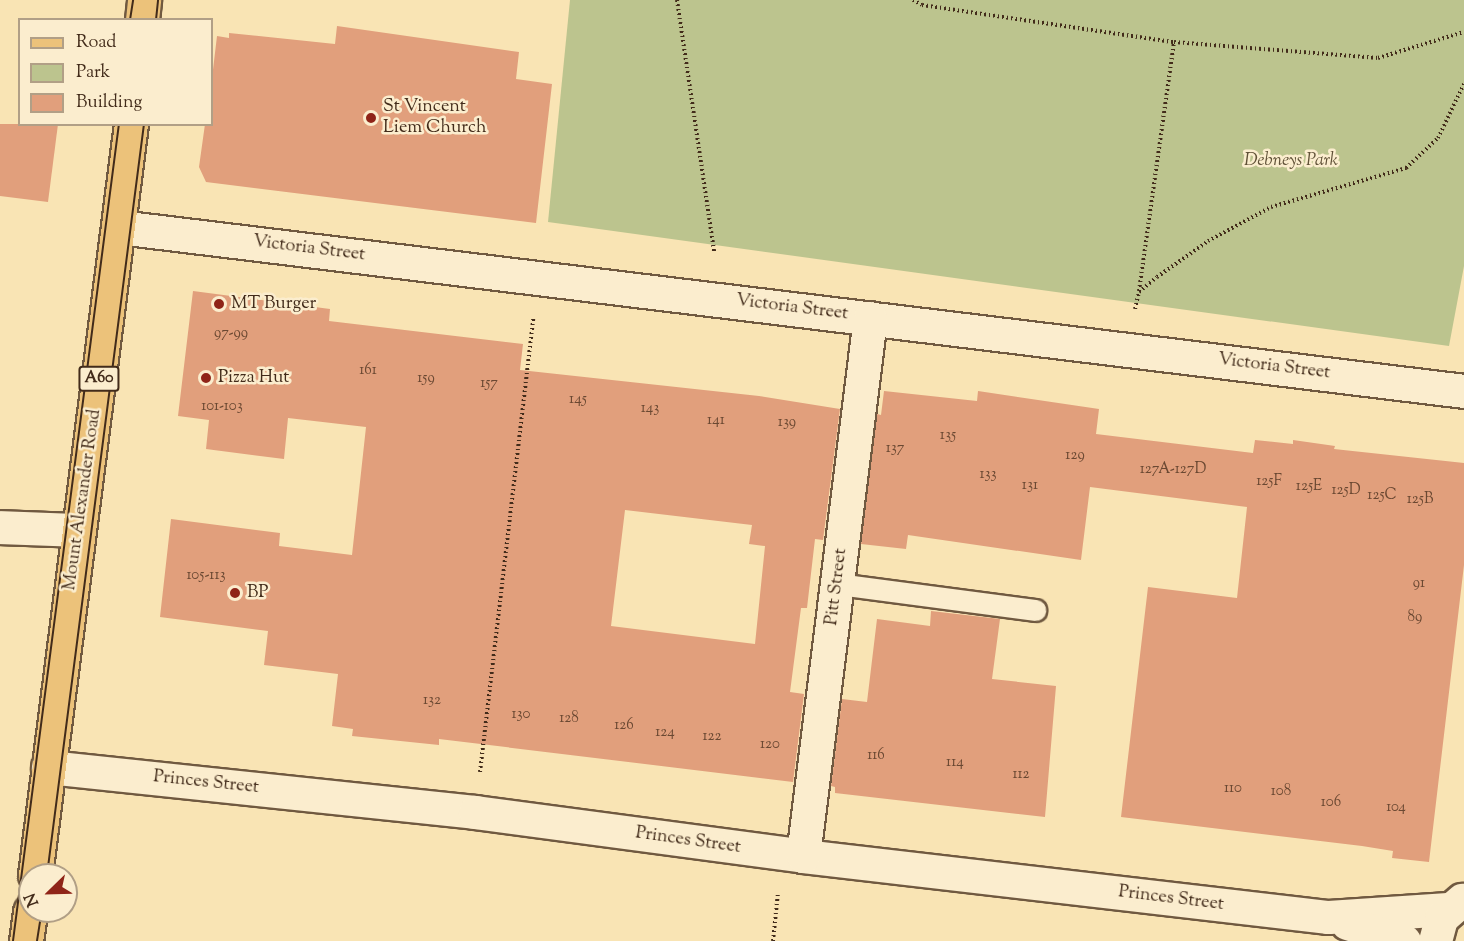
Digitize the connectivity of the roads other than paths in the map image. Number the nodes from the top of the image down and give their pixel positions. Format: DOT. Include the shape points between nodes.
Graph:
graph roads {
  1 [pos="144,0"];
  2 [pos="142,18"];
  3 [pos="130,126"];
  4 [pos="119,228"];
  5 [pos="870,318"];
  6 [pos="1464,391"];
  7 [pos="0,527"];
  8 [pos="78,530"];
  9 [pos="838,584"];
  10 [pos="1035,610"];
  11 [pos="48,768"];
  12 [pos="803,856"];
  13 [pos="36,863"];
  14 [pos="1456,904"];
  15 [pos="1328,917"];
  16 [pos="28,923"];
  17 [pos="26,941"];
  18 [pos="1404,941"];
  19 [pos="1435,941"];
  1 -- 2 [label="main road"];
  3 -- 4 [label="main road, Mount Alexander Road / A60"];
  4 -- 5 [label="street, Victoria Street" via="538,275"];
  4 -- 8 [label="main road, Mount Alexander Road / A60"];
  5 -- 6 [label="street, Victoria Street"];
  5 -- 9 [label="street, Pitt Street"];
  7 -- 8 [label="street"];
  8 -- 11 [label="main road, Mount Alexander Road / A60"];
  9 -- 10 [label="lane"];
  9 -- 12 [label="street, Pitt Street"];
  11 -- 12 [label="street, Princes Street" via="475,812"];
  11 -- 13 [label="main road, Mount Alexander Road / A60"];
  12 -- 15 [label="street, Princes Street"];
  14 -- 15 [label="street, Princes Street"];
  14 -- 19 [label="street" via="1441,918"];
  15 -- 18 [label="street, Princes Street"];
  16 -- 17 [label="main road"];
}
